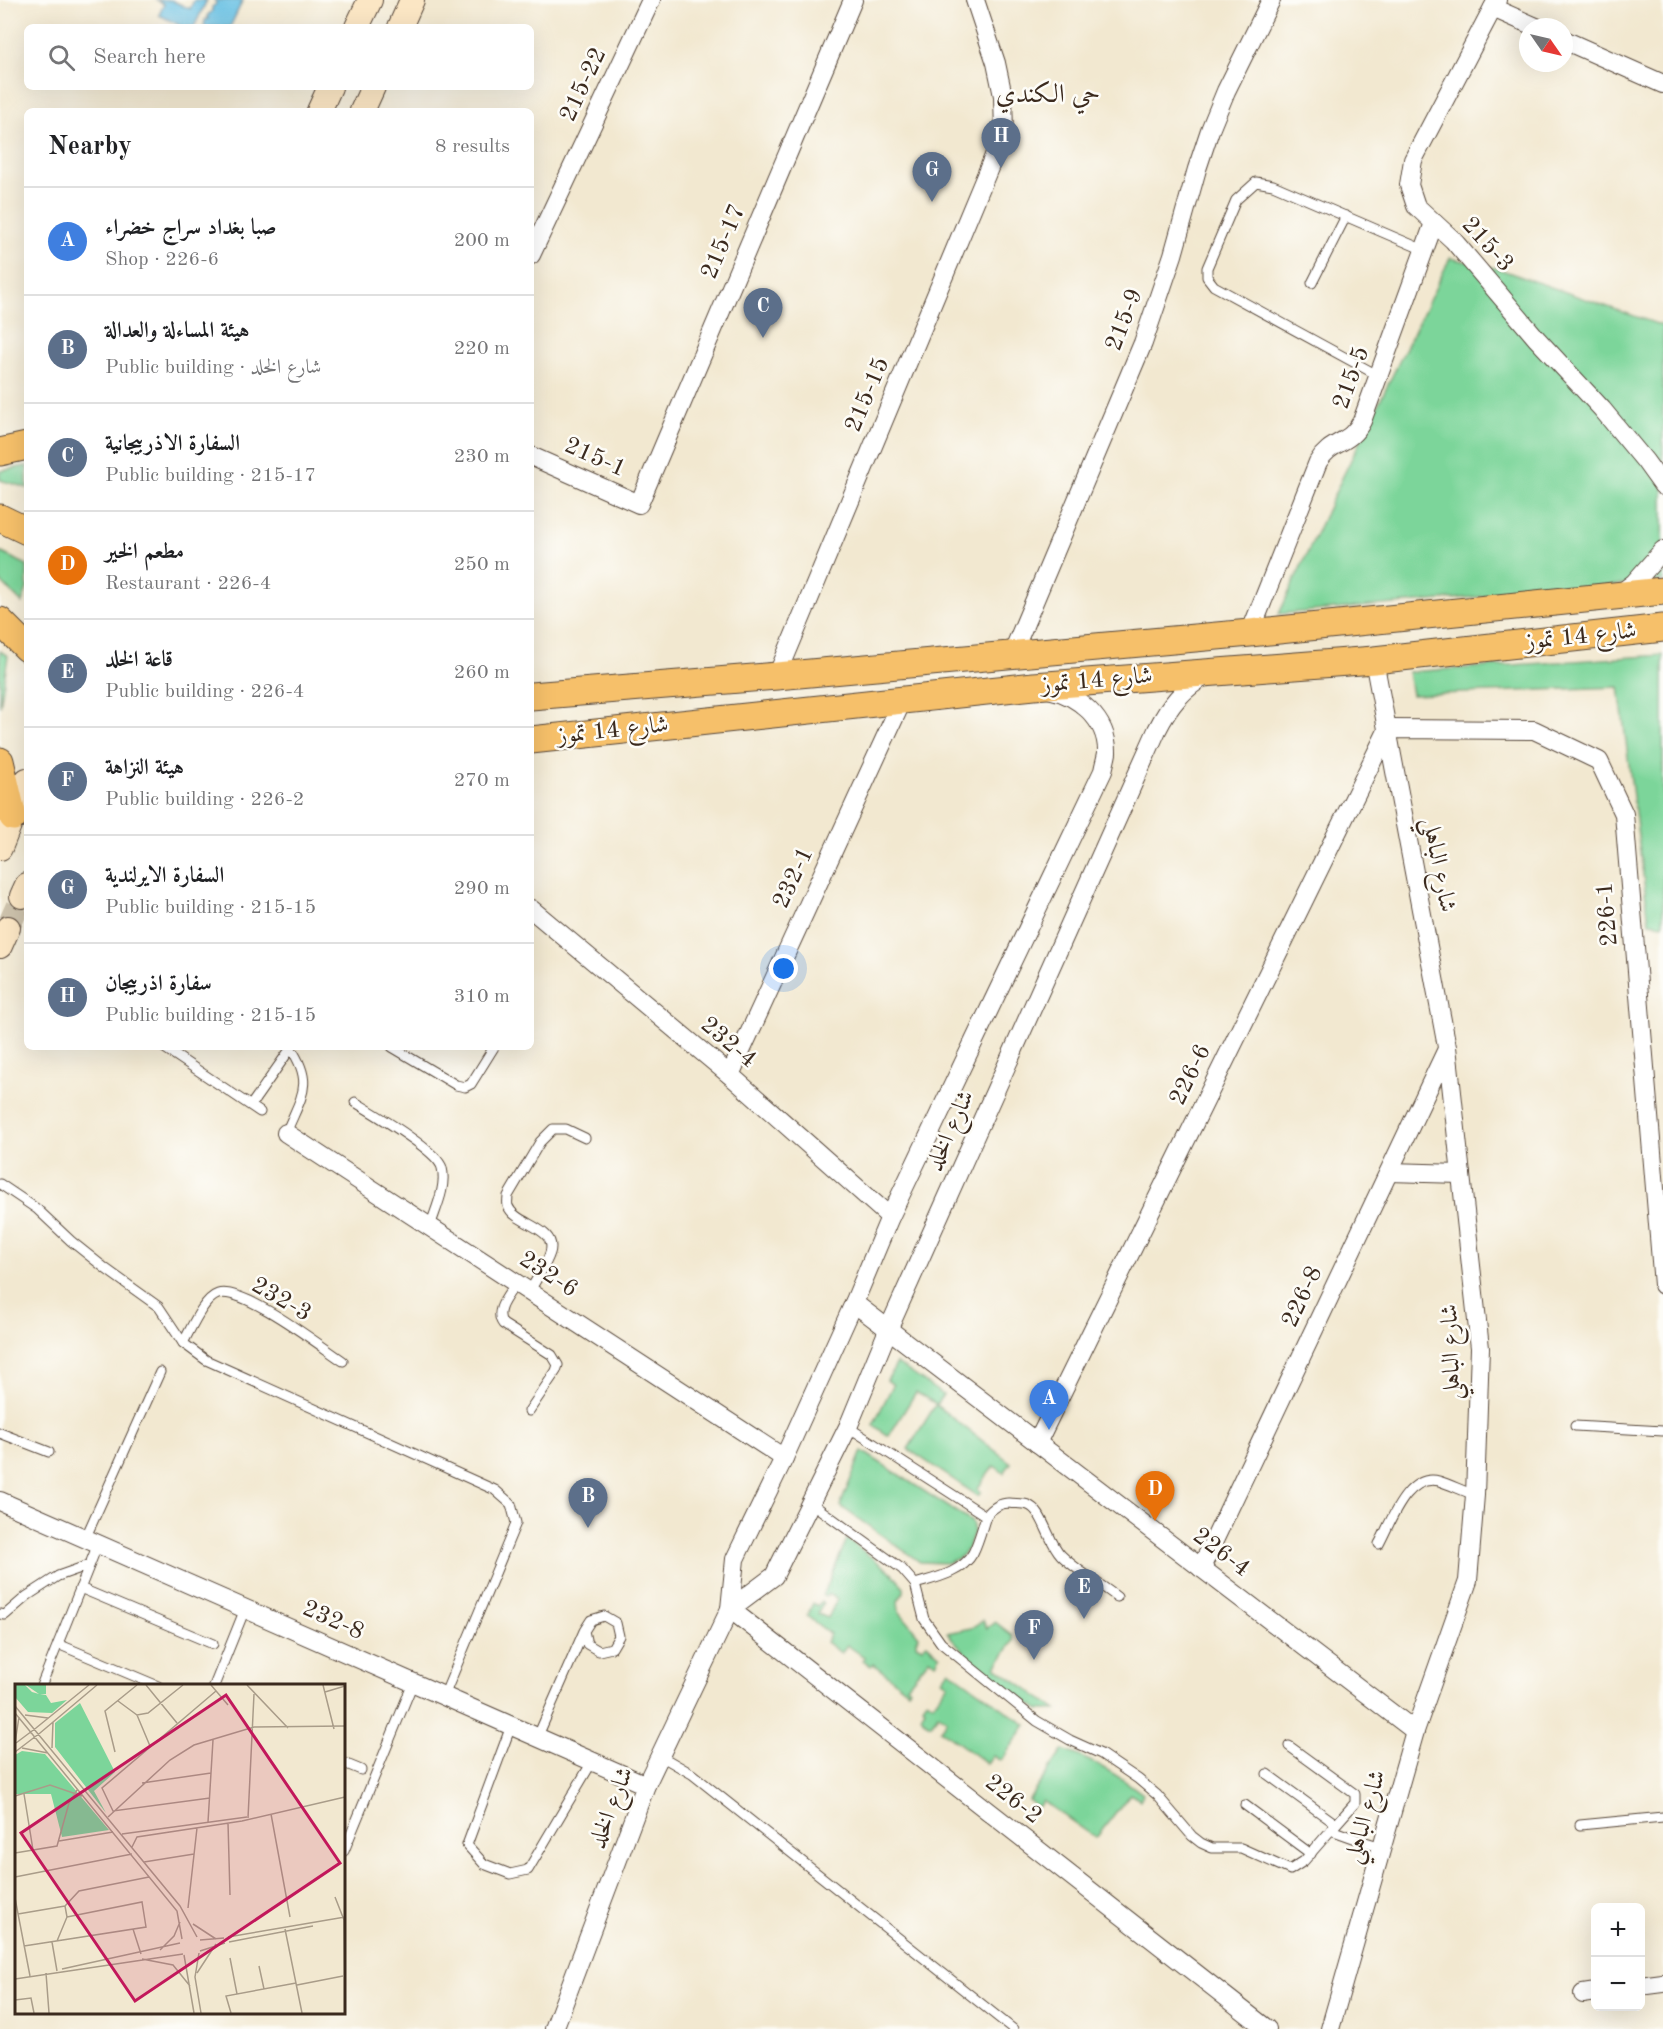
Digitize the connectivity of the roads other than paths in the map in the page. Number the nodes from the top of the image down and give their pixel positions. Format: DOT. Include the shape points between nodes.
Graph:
graph roads {
  1 [pos="370,0"];
  2 [pos="412,0"];
  3 [pos="651,0"];
  4 [pos="853,0"];
  5 [pos="975,0"];
  6 [pos="1270,0"];
  7 [pos="1495,4"];
  8 [pos="1520,18"];
  9 [pos="358,24"];
  10 [pos="401,24"];
  11 [pos="1573,44"];
  12 [pos="1663,84"];
  13 [pos="329,90"];
  14 [pos="372,90"];
  15 [pos="320,108"];
  16 [pos="363,108"];
  17 [pos="1346,216"];
  18 [pos="1434,223"];
  19 [pos="534,249"];
  20 [pos="1424,249"];
  21 [pos="1312,283"];
  22 [pos="1379,376"];
  23 [pos="24,447"];
  24 [pos="0,452"];
  25 [pos="534,457"];
  26 [pos="1663,486"];
  27 [pos="639,504"];
  28 [pos="0,518"];
  29 [pos="24,530"];
  30 [pos="1663,550"];
  31 [pos="1663,591"];
  32 [pos="1614,597"];
  33 [pos="0,621"];
  34 [pos="1663,628"];
  35 [pos="1250,633"];
  36 [pos="24,645"];
  37 [pos="1012,654"];
  38 [pos="1374,660"];
  39 [pos="1214,672"];
  40 [pos="777,676"];
  41 [pos="1034,686"];
  42 [pos="534,696"];
  43 [pos="902,701"];
  44 [pos="1388,729"];
  45 [pos="534,740"];
  46 [pos="0,761"];
  47 [pos="24,788"];
  48 [pos="13,818"];
  49 [pos="0,848"];
  50 [pos="534,912"];
  51 [pos="1447,1047"];
  52 [pos="168,1050"];
  53 [pos="288,1050"];
  54 [pos="292,1050"];
  55 [pos="398,1050"];
  56 [pos="492,1050"];
  57 [pos="729,1075"];
  58 [pos="356,1102"];
  59 [pos="250,1105"];
  60 [pos="260,1112"];
  61 [pos="286,1133"];
  62 [pos="585,1138"];
  63 [pos="1389,1172"];
  64 [pos="1461,1174"];
  65 [pos="0,1184"];
  66 [pos="890,1217"];
  67 [pos="430,1227"];
  68 [pos="1663,1278"];
  69 [pos="523,1287"];
  70 [pos="854,1304"];
  71 [pos="888,1330"];
  72 [pos="183,1342"];
  73 [pos="343,1361"];
  74 [pos="160,1372"];
  75 [pos="529,1411"];
  76 [pos="1575,1426"];
  77 [pos="848,1427"];
  78 [pos="1663,1431"];
  79 [pos="0,1433"];
  80 [pos="1037,1443"];
  81 [pos="49,1452"];
  82 [pos="784,1458"];
  83 [pos="1474,1496"];
  84 [pos="0,1501"];
  85 [pos="811,1503"];
  86 [pos="986,1516"];
  87 [pos="92,1541"];
  88 [pos="1379,1544"];
  89 [pos="89,1565"];
  90 [pos="1201,1568"];
  91 [pos="915,1584"];
  92 [pos="80,1588"];
  93 [pos="1117,1597"];
  94 [pos="245,1609"];
  95 [pos="730,1610"];
  96 [pos="0,1614"];
  97 [pos="584,1631"];
  98 [pos="58,1644"];
  99 [pos="213,1644"];
  100 [pos="413,1683"];
  101 [pos="42,1684"];
  102 [pos="153,1684"];
  103 [pos="215,1684"];
  104 [pos="444,1696"];
  105 [pos="511,1726"];
  106 [pos="1416,1731"];
  107 [pos="537,1738"];
  108 [pos="1289,1746"];
  109 [pos="659,1755"];
  110 [pos="592,1762"];
  111 [pos="345,1763"];
  112 [pos="361,1770"];
  113 [pos="1267,1774"];
  114 [pos="646,1785"];
  115 [pos="1245,1805"];
  116 [pos="1663,1816"];
  117 [pos="1580,1825"];
  118 [pos="1334,1827"];
  119 [pos="1382,1846"];
  120 [pos="345,1849"];
  121 [pos="1311,1854"];
  122 [pos="1663,1983"];
  123 [pos="1645,1985"];
  124 [pos="554,2029"];
  125 [pos="1013,2029"];
  126 [pos="1267,2029"];
  127 [pos="1330,2029"];
  1 -- 9 [label="street"];
  2 -- 10 [label="street"];
  3 -- 19 [label="street, 215-22"];
  4 -- 27 [label="street, 215-17"];
  5 -- 40 [label="street, 215-15" via="996,63 1003,96 1004,132"];
  6 -- 37 [label="street, 215-9" via="1210,130 1143,343"];
  7 -- 8 [label="street"];
  7 -- 18 [label="street, 215-3" via="1413,160 1409,185 1416,206"];
  11 -- 12 [label="street"];
  13 -- 15 [label="street"];
  14 -- 16 [label="street"];
  17 -- 20 [label="lane"];
  17 -- 21 [label="lane"];
  17 -- 22 [label="lane" via="1274,185 1256,183 1236,200 1207,268 1207,277 1214,286"];
  18 -- 20 [label="street, 215-5"];
  18 -- 26 [label="street, 215-3" via="1602,409"];
  20 -- 22 [label="street, 215-5"];
  22 -- 35 [label="street, 215-5" via="1358,429 1346,441 1329,448 1318,462"];
  23 -- 24 [label="main road"];
  25 -- 27 [label="street, 215-1"];
  28 -- 29 [label="main road"];
  30 -- 32 [label="street" via="1634,583"];
  31 -- 32 [label="main road, شارع 14 تموز"];
  32 -- 35 [label="main road, شارع 14 تموز"];
  33 -- 36 [label="main road"];
  34 -- 38 [label="main road, شارع 14 تموز"];
  35 -- 37 [label="main road, شارع 14 تموز"];
  37 -- 40 [label="main road, شارع 14 تموز"];
  38 -- 39 [label="main road, شارع 14 تموز"];
  38 -- 44 [label="street, شارع الباهلي"];
  39 -- 41 [label="main road, شارع 14 تموز"];
  39 -- 71 [label="street, شارع الخلد" via="1181,694 1160,723"];
  40 -- 42 [label="main road, شارع 14 تموز"];
  41 -- 43 [label="main road, شارع 14 تموز"];
  41 -- 66 [label="street, شارع الخلد" via="1068,695 1095,717 1106,742 1103,771"];
  43 -- 45 [label="main road, شارع 14 تموز"];
  43 -- 57 [label="street, 232-1"];
  44 -- 51 [label="street, شارع الباهلي"];
  44 -- 68 [label="street, 226-1" via="1534,730 1599,761 1624,814"];
  44 -- 80 [label="street, 226-6"];
  46 -- 48 [label="main road"];
  47 -- 48 [label="street"];
  48 -- 49 [label="street"];
  50 -- 57 [label="street, 232-4"];
  51 -- 63 [label="street, 226-8"];
  51 -- 64 [label="street, شارع الباهلي"];
  52 -- 59 [label="lane"];
  53 -- 59 [label="lane"];
  54 -- 61 [label="lane" via="305,1082"];
  55 -- 56 [label="lane" via="465,1087 471,1084"];
  57 -- 66 [label="street, 232-4"];
  58 -- 67 [label="lane" via="433,1153 442,1167 443,1184"];
  59 -- 60 [label="lane"];
  61 -- 67 [label="street, 232-6"];
  62 -- 69 [label="lane" via="566,1129 553,1130 540,1142 508,1196 508,1206 518,1217 550,1241 551,1252"];
  63 -- 64 [label="street"];
  63 -- 90 [label="street, 226-8"];
  64 -- 83 [label="street, شارع الباهلي" via="1480,1348"];
  65 -- 72 [label="lane" via="159,1307"];
  66 -- 70 [label="street, شارع الخلد"];
  67 -- 69 [label="street, 232-6"];
  69 -- 75 [label="lane" via="500,1309 500,1320 552,1355 558,1365"];
  69 -- 82 [label="street, 232-6"];
  70 -- 71 [label="street, 226-4"];
  70 -- 82 [label="street, شارع الخلد"];
  71 -- 77 [label="street, شارع الخلد"];
  71 -- 80 [label="street, 226-4"];
  72 -- 73 [label="lane, 232-3" via="206,1304 217,1295 228,1293 251,1300"];
  72 -- 104 [label="lane" via="206,1360 495,1490 511,1504 516,1523"];
  74 -- 87 [label="lane"];
  76 -- 78 [label="lane"];
  77 -- 85 [label="street, شارع الخلد"];
  77 -- 86 [label="lane"];
  79 -- 81 [label="lane"];
  80 -- 90 [label="street, 226-4"];
  82 -- 95 [label="street, شارع الخلد" via="735,1559"];
  83 -- 88 [label="lane" via="1437,1480 1421,1482 1407,1493"];
  83 -- 106 [label="street, شارع الباهلي" via="1468,1581"];
  84 -- 87 [label="street, 232-8"];
  85 -- 91 [label="lane" via="902,1569"];
  85 -- 95 [label="street, شارع الخلد" via="774,1576"];
  86 -- 91 [label="lane" via="972,1554 963,1565"];
  86 -- 93 [label="lane" via="1003,1503 1035,1509 1061,1555"];
  87 -- 89 [label="lane"];
  87 -- 94 [label="street, 232-8"];
  89 -- 92 [label="lane"];
  89 -- 96 [label="lane" via="58,1576 5,1615"];
  90 -- 106 [label="street, 226-4"];
  91 -- 121 [label="lane" via="924,1619 941,1643 1037,1721 1101,1754 1138,1779 1201,1843 1212,1848 1241,1848 1290,1870"];
  92 -- 98 [label="lane"];
  92 -- 99 [label="lane"];
  94 -- 100 [label="street, 232-8"];
  94 -- 103 [label="lane"];
  95 -- 109 [label="street, شارع الخلد"];
  95 -- 126 [label="street, 226-2"];
  97 -- 107 [label="lane"];
  98 -- 101 [label="lane"];
  98 -- 102 [label="lane"];
  100 -- 104 [label="street, 232-8"];
  100 -- 120 [label="lane"];
  104 -- 105 [label="street, 232-8"];
  105 -- 107 [label="street, 232-8"];
  105 -- 110 [label="lane" via="467,1845 484,1864 510,1874 528,1870"];
  106 -- 119 [label="street, شارع الباهلي"];
  107 -- 110 [label="street, 232-8"];
  108 -- 118 [label="lane" via="1355,1794 1355,1803"];
  109 -- 114 [label="street, شارع الخلد"];
  109 -- 125 [label="lane" via="692,1774"];
  110 -- 114 [label="street, 232-8"];
  111 -- 112 [label="lane"];
  113 -- 118 [label="lane"];
  114 -- 124 [label="street, شارع الخلد"];
  115 -- 121 [label="lane"];
  116 -- 117 [label="lane"];
  118 -- 119 [label="lane"];
  118 -- 121 [label="lane"];
  119 -- 127 [label="street, شارع الباهلي"];
  122 -- 123 [label="street"];
}
